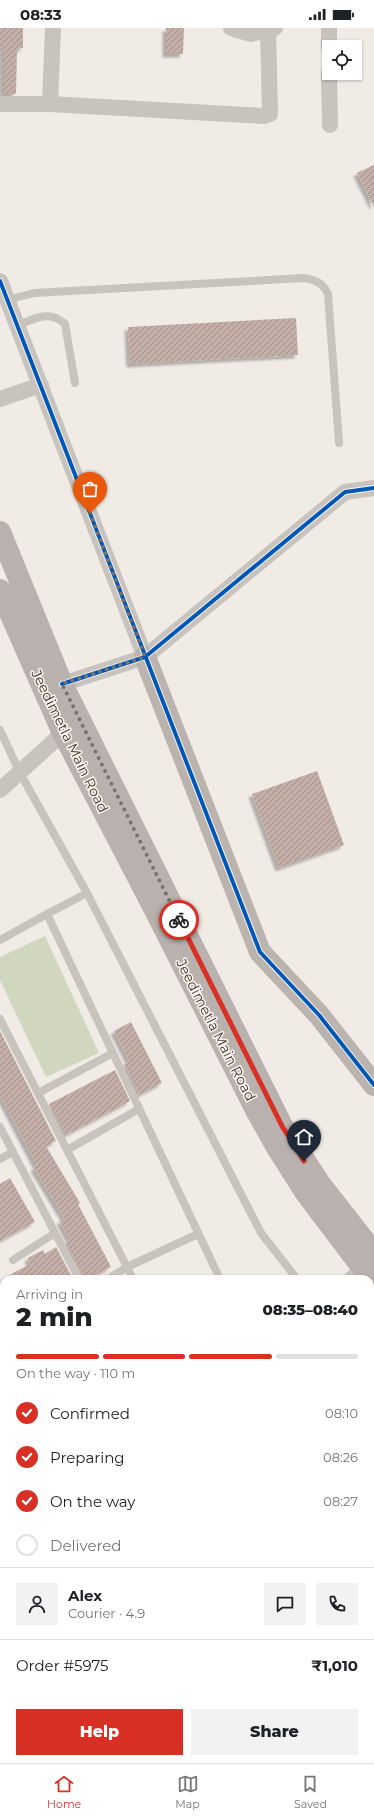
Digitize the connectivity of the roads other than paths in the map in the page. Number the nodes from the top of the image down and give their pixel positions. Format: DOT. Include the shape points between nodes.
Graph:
graph roads {
  1 [pos="53,28"];
  2 [pos="231,28"];
  3 [pos="329,28"];
  4 [pos="272,29"];
  5 [pos="329,40"];
  6 [pos="329,80"];
  7 [pos="0,104"];
  8 [pos="50,104"];
  9 [pos="330,124"];
  10 [pos="0,281"];
  11 [pos="7,300"];
  12 [pos="18,325"];
  13 [pos="75,383"];
  14 [pos="41,385"];
  15 [pos="0,399"];
  16 [pos="339,444"];
  17 [pos="374,488"];
  18 [pos="0,532"];
  19 [pos="0,590"];
  20 [pos="145,657"];
  21 [pos="62,684"];
  22 [pos="0,730"];
  23 [pos="63,734"];
  24 [pos="20,773"];
  25 [pos="0,790"];
  26 [pos="87,893"];
  27 [pos="47,914"];
  28 [pos="0,940"];
  29 [pos="0,1019"];
  30 [pos="112,1053"];
  31 [pos="374,1085"];
  32 [pos="38,1093"];
  33 [pos="139,1109"];
  34 [pos="0,1127"];
  35 [pos="67,1150"];
  36 [pos="13,1152"];
  37 [pos="0,1159"];
  38 [pos="55,1233"];
  39 [pos="198,1234"];
  40 [pos="13,1260"];
  41 [pos="127,1268"];
  42 [pos="367,1269"];
  43 [pos="77,1275"];
  44 [pos="115,1275"];
  45 [pos="131,1275"];
  46 [pos="218,1275"];
  47 [pos="294,1275"];
  1 -- 8 [label="street"];
  2 -- 4 [label="street" via="251,34"];
  3 -- 5 [label="street"];
  4 -- 8 [label="street" via="270,114 264,116"];
  6 -- 9 [label="street"];
  7 -- 8 [label="street"];
  10 -- 11 [label="street"];
  11 -- 12 [label="street"];
  11 -- 16 [label="lane" via="34,293 304,278 314,280 324,286 328,294"];
  12 -- 13 [label="lane" via="43,315 51,315 66,324"];
  12 -- 14 [label="street"];
  14 -- 15 [label="street"];
  14 -- 20 [label="street"];
  17 -- 20 [label="street" via="345,492"];
  18 -- 21 [label="main road, Jeedimetla Main Road"];
  19 -- 23 [label="main road, Jeedimetla Main Road"];
  20 -- 21 [label="street"];
  20 -- 31 [label="street" via="260,952 319,1014"];
  21 -- 42 [label="main road, Jeedimetla Main Road" via="282,1126 320,1184"];
  22 -- 24 [label="lane"];
  23 -- 24 [label="street"];
  23 -- 42 [label="main road, Jeedimetla Main Road" via="278,1149 306,1193"];
  24 -- 25 [label="street"];
  24 -- 26 [label="lane"];
  26 -- 27 [label="lane"];
  26 -- 47 [label="lane" via="261,1233"];
  27 -- 28 [label="lane"];
  27 -- 30 [label="lane"];
  29 -- 32 [label="lane"];
  30 -- 32 [label="lane"];
  30 -- 33 [label="lane"];
  32 -- 35 [label="lane"];
  33 -- 35 [label="lane"];
  33 -- 39 [label="lane"];
  34 -- 36 [label="lane"];
  35 -- 41 [label="lane"];
  36 -- 37 [label="lane"];
  36 -- 38 [label="lane"];
  38 -- 40 [label="lane"];
  38 -- 43 [label="lane"];
  39 -- 41 [label="lane"];
  39 -- 46 [label="lane"];
  41 -- 44 [label="lane"];
  41 -- 45 [label="lane"];
}
